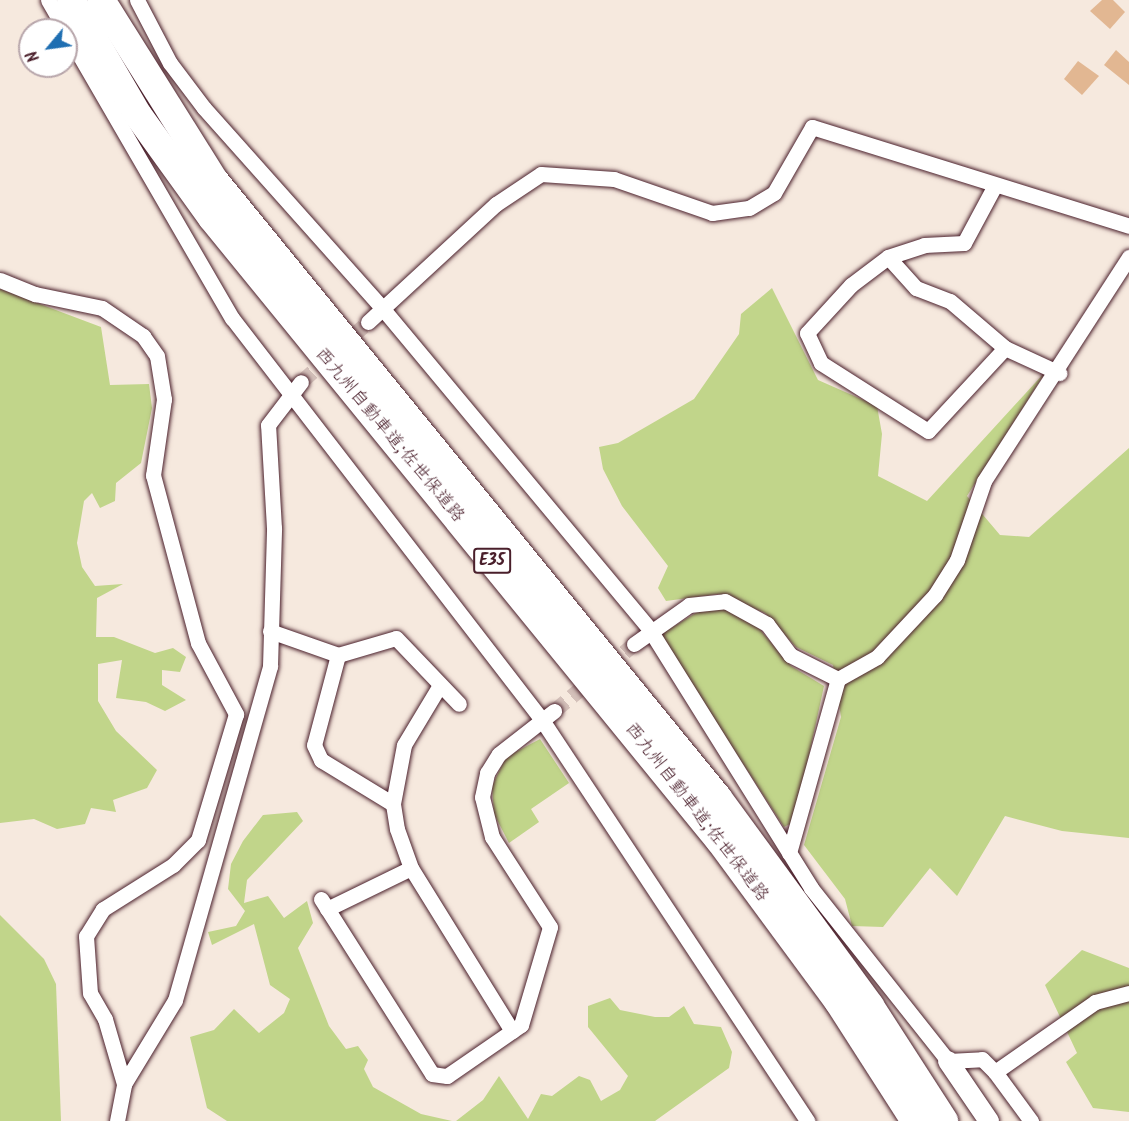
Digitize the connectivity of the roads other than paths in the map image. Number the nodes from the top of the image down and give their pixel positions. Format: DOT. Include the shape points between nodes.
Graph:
graph roads {
  1 [pos="48,0"];
  2 [pos="71,0"];
  3 [pos="101,0"];
  4 [pos="138,0"];
  5 [pos="58,18"];
  6 [pos="78,53"];
  7 [pos="994,187"];
  8 [pos="1129,226"];
  9 [pos="888,257"];
  10 [pos="1129,257"];
  11 [pos="0,280"];
  12 [pos="383,309"];
  13 [pos="368,322"];
  14 [pos="1005,348"];
  15 [pos="1059,373"];
  16 [pos="296,387"];
  17 [pos="650,630"];
  18 [pos="270,631"];
  19 [pos="634,644"];
  20 [pos="338,655"];
  21 [pos="838,679"];
  22 [pos="440,685"];
  23 [pos="459,704"];
  24 [pos="548,716"];
  25 [pos="393,804"];
  26 [pos="789,853"];
  27 [pos="411,868"];
  28 [pos="1129,993"];
  29 [pos="512,1031"];
  30 [pos="948,1061"];
  31 [pos="995,1072"];
  32 [pos="124,1084"];
  33 [pos="796,1104"];
  34 [pos="117,1121"];
  35 [pos="791,1121"];
  36 [pos="807,1121"];
  37 [pos="915,1121"];
  38 [pos="944,1121"];
  39 [pos="989,1121"];
  40 [pos="1030,1121"];
  1 -- 5 [label="street"];
  2 -- 37 [label="highway, 西九州自動車道;佐世保道路 / E35" via="138,115 212,218 720,841 838,1001"];
  3 -- 38 [label="highway, 西九州自動車道;佐世保道路 / E35" via="164,108 268,252 718,798 870,1006"];
  4 -- 12 [label="street" via="170,63 204,108"];
  6 -- 16 [label="street" via="232,318"];
  7 -- 8 [label="street"];
  7 -- 9 [label="street" via="964,243 924,245"];
  7 -- 12 [label="street" via="812,127 774,193 749,207 712,213 614,179 541,174 496,204"];
  9 -- 14 [label="street" via="916,288 950,301"];
  9 -- 14 [label="street" via="851,285 807,333 821,363 928,431"];
  10 -- 15 [label="street"];
  11 -- 32 [label="street" via="35,294 102,308 143,336 158,356 164,399 153,476 198,643 237,714 198,840 173,865 103,909 86,936 90,993 105,1019"];
  12 -- 13 [label="street"];
  12 -- 17 [label="street"];
  14 -- 15 [label="street"];
  15 -- 21 [label="street" via="984,481 957,560 935,595 877,657"];
  16 -- 18 [label="street" via="268,425 274,528"];
  16 -- 24 [label="street"];
  17 -- 19 [label="street"];
  17 -- 21 [label="street" via="689,605 725,601 767,624 790,655"];
  17 -- 26 [label="street"];
  18 -- 20 [label="street"];
  18 -- 32 [label="street" via="270,666 175,1000"];
  20 -- 22 [label="street" via="396,638"];
  20 -- 25 [label="street" via="314,745 321,760"];
  21 -- 26 [label="street"];
  22 -- 23 [label="street"];
  22 -- 25 [label="street" via="404,745"];
  24 -- 29 [label="street" via="499,754 487,773 482,797 492,837 550,927 521,1025"];
  24 -- 33 [label="street"];
  25 -- 27 [label="street"];
  26 -- 30 [label="street"];
  27 -- 29 [label="street"];
  27 -- 29 [label="street" via="324,904 432,1074 447,1076"];
  28 -- 31 [label="street" via="1095,1002"];
  30 -- 31 [label="street" via="982,1059"];
  30 -- 39 [label="street"];
  31 -- 40 [label="street"];
  32 -- 34 [label="street"];
  33 -- 35 [label="street"];
  33 -- 36 [label="street"];
}
